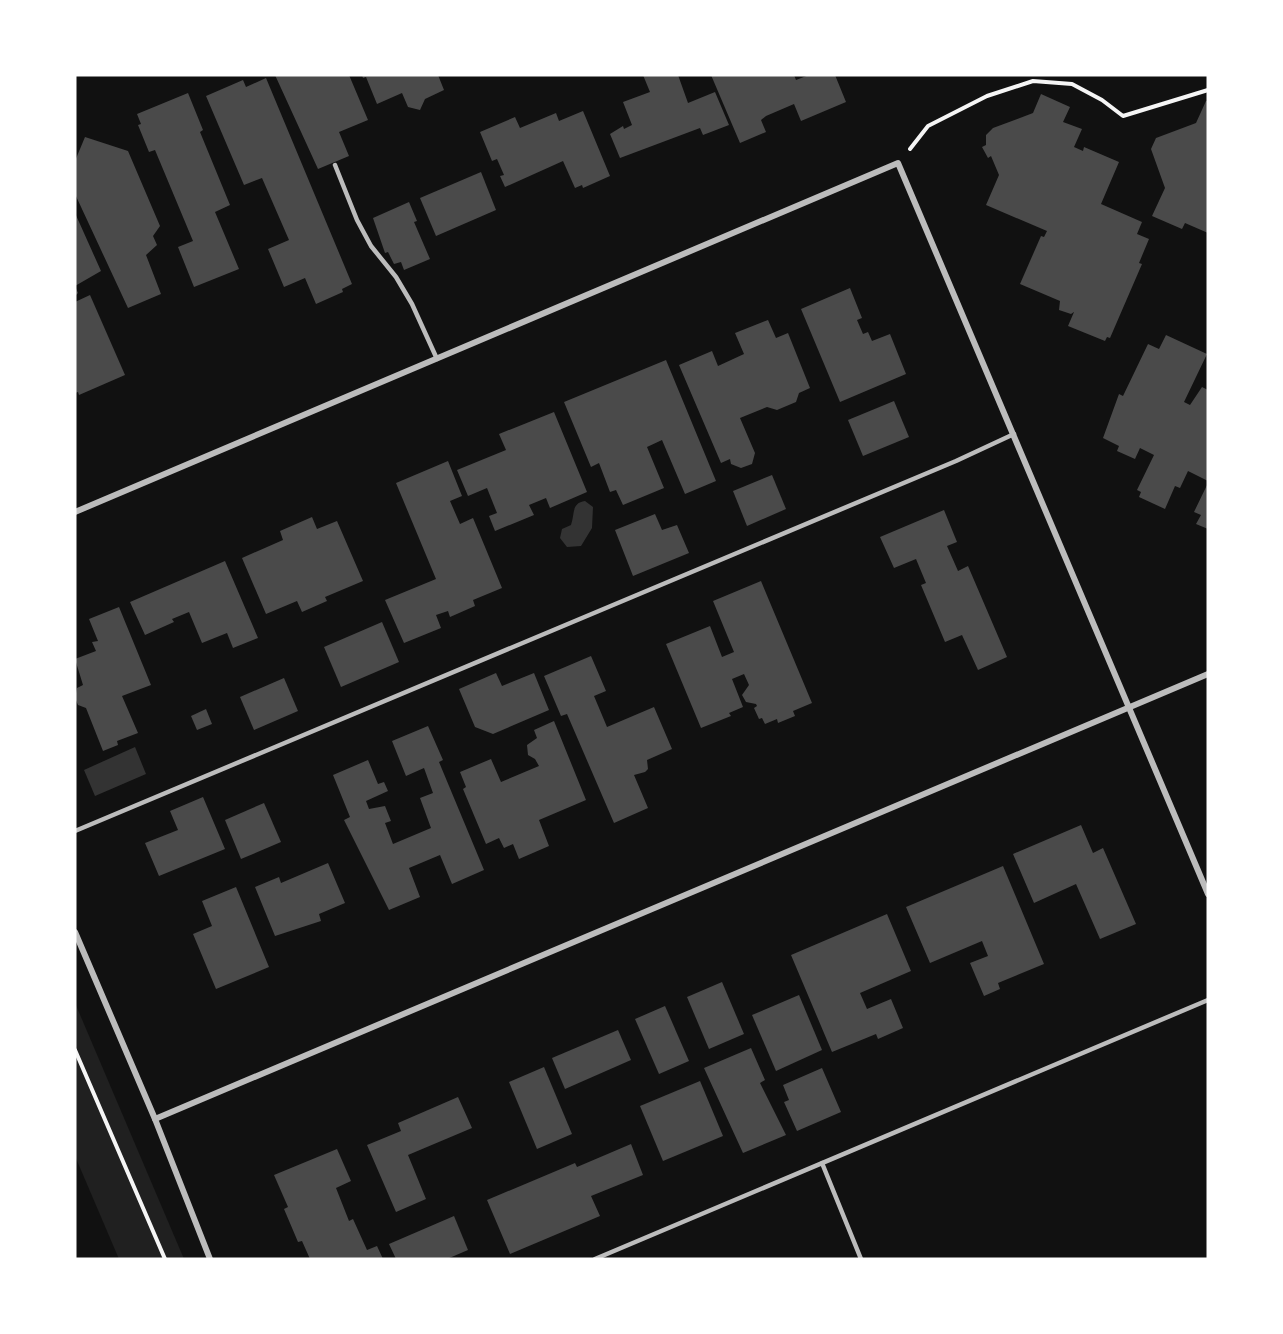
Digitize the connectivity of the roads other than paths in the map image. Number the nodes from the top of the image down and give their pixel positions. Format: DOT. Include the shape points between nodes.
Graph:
graph roads {
  1 [pos="335,165"];
  2 [pos="437,359"];
  3 [pos="1014,434"];
  4 [pos="75,512"];
  5 [pos="1208,674"];
  6 [pos="1130,707"];
  7 [pos="75,831"];
  8 [pos="1208,894"];
  9 [pos="75,932"];
  10 [pos="1208,1000"];
  11 [pos="155,1119"];
  12 [pos="822,1163"];
  13 [pos="210,1259"];
  14 [pos="595,1259"];
  15 [pos="861,1259"];
  1 -- 2 [label="lane" via="357,220 412,304"];
  2 -- 3 [label="street" via="898,163"];
  2 -- 4 [label="street"];
  3 -- 6 [label="street"];
  3 -- 7 [label="lane"];
  5 -- 6 [label="street"];
  6 -- 8 [label="street"];
  6 -- 11 [label="street"];
  9 -- 11 [label="street"];
  10 -- 12 [label="lane"];
  11 -- 13 [label="street"];
  12 -- 14 [label="lane"];
  12 -- 15 [label="lane"];
}
